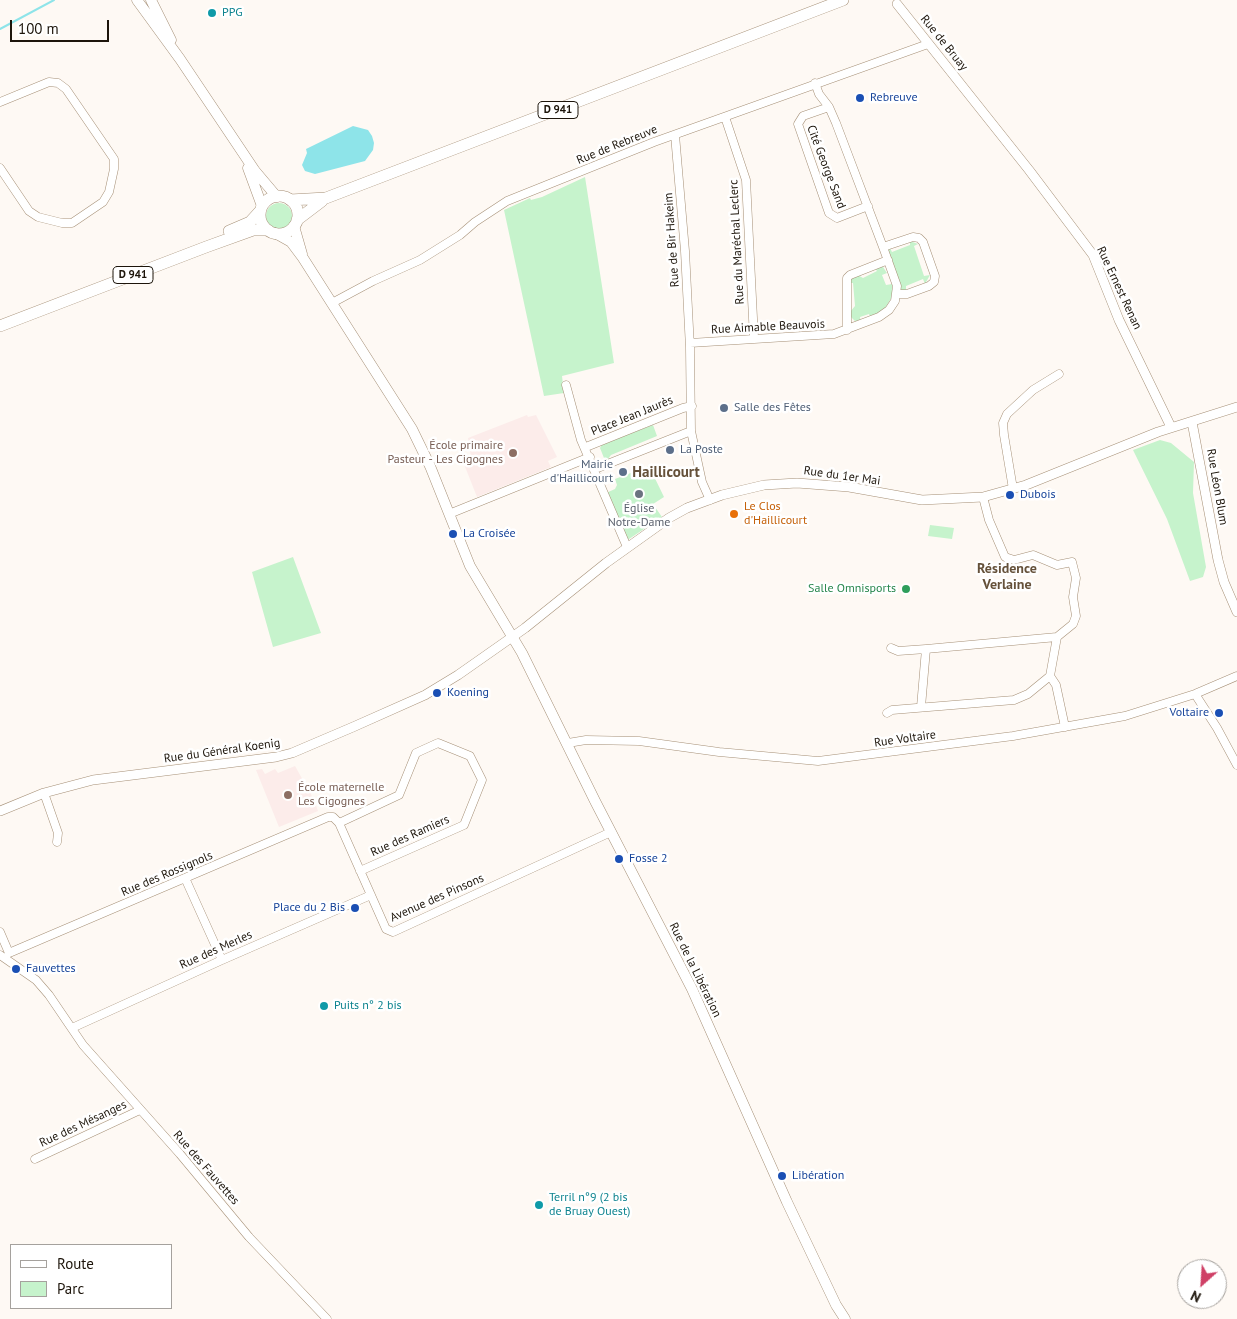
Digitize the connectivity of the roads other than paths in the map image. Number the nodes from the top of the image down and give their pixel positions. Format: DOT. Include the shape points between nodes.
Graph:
graph roads {
  1 [pos="137,0"];
  2 [pos="151,0"];
  3 [pos="844,0"];
  4 [pos="897,4"];
  5 [pos="928,44"];
  6 [pos="180,59"];
  7 [pos="815,83"];
  8 [pos="972,98"];
  9 [pos="0,102"];
  10 [pos="829,107"];
  11 [pos="725,117"];
  12 [pos="675,135"];
  13 [pos="238,147"];
  14 [pos="0,168"];
  15 [pos="277,196"];
  16 [pos="326,198"];
  17 [pos="290,200"];
  18 [pos="868,206"];
  19 [pos="262,208"];
  20 [pos="295,223"];
  21 [pos="272,232"];
  22 [pos="883,248"];
  23 [pos="303,258"];
  24 [pos="888,260"];
  25 [pos="897,294"];
  26 [pos="332,303"];
  27 [pos="0,318"];
  28 [pos="0,326"];
  29 [pos="847,330"];
  30 [pos="754,338"];
  31 [pos="690,343"];
  32 [pos="1059,374"];
  33 [pos="566,385"];
  34 [pos="692,406"];
  35 [pos="1237,407"];
  36 [pos="1192,422"];
  37 [pos="1171,427"];
  38 [pos="691,431"];
  39 [pos="586,447"];
  40 [pos="590,457"];
  41 [pos="595,469"];
  42 [pos="1013,489"];
  43 [pos="983,497"];
  44 [pos="710,500"];
  45 [pos="449,514"];
  46 [pos="627,547"];
  47 [pos="1237,612"];
  48 [pos="513,637"];
  49 [pos="1057,637"];
  50 [pos="891,648"];
  51 [pos="926,649"];
  52 [pos="1050,676"];
  53 [pos="1237,676"];
  54 [pos="1195,694"];
  55 [pos="921,707"];
  56 [pos="888,714"];
  57 [pos="1065,727"];
  58 [pos="568,743"];
  59 [pos="1237,766"];
  60 [pos="44,793"];
  61 [pos="0,811"];
  62 [pos="336,820"];
  63 [pos="611,832"];
  64 [pos="57,842"];
  65 [pos="360,870"];
  66 [pos="185,878"];
  67 [pos="371,896"];
  68 [pos="0,932"];
  69 [pos="5,955"];
  70 [pos="222,960"];
  71 [pos="72,1028"];
  72 [pos="140,1110"];
  73 [pos="35,1159"];
  74 [pos="327,1319"];
  75 [pos="846,1319"];
  1 -- 6 [label="main road"];
  2 -- 6 [label="main road"];
  3 -- 16 [label="main road, D 941"];
  4 -- 5 [label="street, Rue de Bruay"];
  5 -- 7 [label="street, Rue de Rebreuve"];
  5 -- 8 [label="street, Rue de Bruay"];
  6 -- 13 [label="main road"];
  7 -- 10 [label="street, Cité George Sand"];
  7 -- 11 [label="street, Rue de Rebreuve"];
  8 -- 37 [label="street, Rue Ernest Renan" via="1092,255 1119,320"];
  9 -- 14 [label="street" via="49,82 58,83 66,89 114,159 114,169 109,192 103,202 72,223 62,223 38,217 29,211"];
  10 -- 18 [label="street, Cité George Sand"];
  10 -- 18 [label="street, Cité George Sand" via="804,116 798,124 829,213 837,218"];
  11 -- 12 [label="street, Rue de Rebreuve"];
  11 -- 30 [label="street, Rue du Maréchal Leclerc" via="746,180"];
  12 -- 26 [label="street, Rue de Rebreuve" via="507,200 420,260"];
  12 -- 31 [label="street, Rue de Bir Hakeim"];
  13 -- 15 [label="main road"];
  13 -- 19 [label="main road"];
  15 -- 17 [label="main road"];
  15 -- 19 [label="main road" via="269,199"];
  16 -- 17 [label="main road, D 941"];
  16 -- 20 [label="main road, D 941"];
  17 -- 20 [label="main road" via="296,210"];
  18 -- 22 [label="street, Cité George Sand"];
  19 -- 21 [label="main road" via="261,222"];
  19 -- 27 [label="main road, D 941" via="243,226"];
  20 -- 21 [label="main road" via="286,232"];
  20 -- 23 [label="main road"];
  21 -- 23 [label="main road" via="290,242"];
  21 -- 28 [label="main road, D 941" via="254,230"];
  22 -- 24 [label="street, Cité George Sand"];
  22 -- 25 [label="street" via="912,237 919,238 935,276 929,286"];
  23 -- 26 [label="main road, Rue de la Libération"];
  24 -- 25 [label="street, Cité George Sand"];
  24 -- 29 [label="street" via="847,278"];
  25 -- 29 [label="street" via="889,310 879,318"];
  26 -- 45 [label="main road, Rue de la Libération" via="412,429"];
  29 -- 30 [label="street, Rue Aimable Beauvois" via="834,334"];
  30 -- 31 [label="street, Rue Aimable Beauvois"];
  31 -- 34 [label="street, Rue de Bir Hakeim"];
  32 -- 42 [label="street" via="1033,390 1006,414 1004,435"];
  33 -- 39 [label="street" via="574,420"];
  34 -- 38 [label="street, Place Jean Jaurès"];
  34 -- 39 [label="street, Place Jean Jaurès"];
  35 -- 36 [label="street, Rue du 1er Mai"];
  36 -- 37 [label="street, Rue du 1er Mai"];
  36 -- 47 [label="street, Rue Léon Blum" via="1218,560"];
  37 -- 42 [label="street, Rue du 1er Mai"];
  38 -- 41 [label="street"];
  38 -- 44 [label="street, Place Jean Jaurès" via="702,482"];
  39 -- 40 [label="street"];
  40 -- 41 [label="street"];
  40 -- 45 [label="street"];
  41 -- 46 [label="street"];
  42 -- 43 [label="street, Rue du 1er Mai"];
  43 -- 44 [label="street, Rue du 1er Mai" via="922,500 849,487 797,483 764,485"];
  43 -- 49 [label="street" via="989,520 1006,557 1014,560 1033,555 1057,565 1072,562 1076,578 1073,598 1076,616 1073,624"];
  44 -- 46 [label="street, Rue du 1er Mai" via="678,513"];
  45 -- 48 [label="main road, Rue de la Libération" via="470,566"];
  46 -- 48 [label="street, Rue du 1er Mai"];
  48 -- 58 [label="main road, Rue de la Libération"];
  48 -- 60 [label="street, Rue du Général Koenig" via="425,695 292,753 255,761 93,780"];
  49 -- 51 [label="street"];
  49 -- 52 [label="street"];
  50 -- 51 [label="street" via="898,651"];
  51 -- 55 [label="street"];
  52 -- 55 [label="street" via="1028,694 1014,700"];
  52 -- 57 [label="street" via="1056,685"];
  53 -- 54 [label="street, Rue Voltaire"];
  54 -- 57 [label="street, Rue Voltaire" via="1125,716"];
  54 -- 59 [label="street"];
  55 -- 56 [label="street" via="892,710"];
  57 -- 58 [label="street, Rue Voltaire" via="818,761 639,741"];
  58 -- 63 [label="main road, Rue de la Libération"];
  60 -- 61 [label="street, Rue du Général Koenig"];
  60 -- 64 [label="street" via="58,833"];
  62 -- 65 [label="street, Avenue des Pinsons"];
  62 -- 65 [label="street, Rue des Ramiers" via="399,795 416,752 438,743 470,756 482,780 464,825"];
  62 -- 66 [label="street, Rue des Rossignols" via="322,820"];
  63 -- 67 [label="street, Avenue des Pinsons" via="393,932 386,929"];
  63 -- 75 [label="main road, Rue de la Libération" via="692,989 787,1202"];
  65 -- 67 [label="street, Avenue des Pinsons"];
  66 -- 69 [label="street, Rue des Rossignols"];
  66 -- 70 [label="street"];
  67 -- 70 [label="street, Rue des Merles"];
  68 -- 69 [label="street"];
  69 -- 71 [label="street, Rue des Fauvettes" via="36,980"];
  70 -- 71 [label="street, Rue des Merles"];
  71 -- 72 [label="street, Rue des Fauvettes"];
  72 -- 73 [label="street, Rue des Mésanges"];
  72 -- 74 [label="street, Rue des Fauvettes" via="249,1237"];
}
